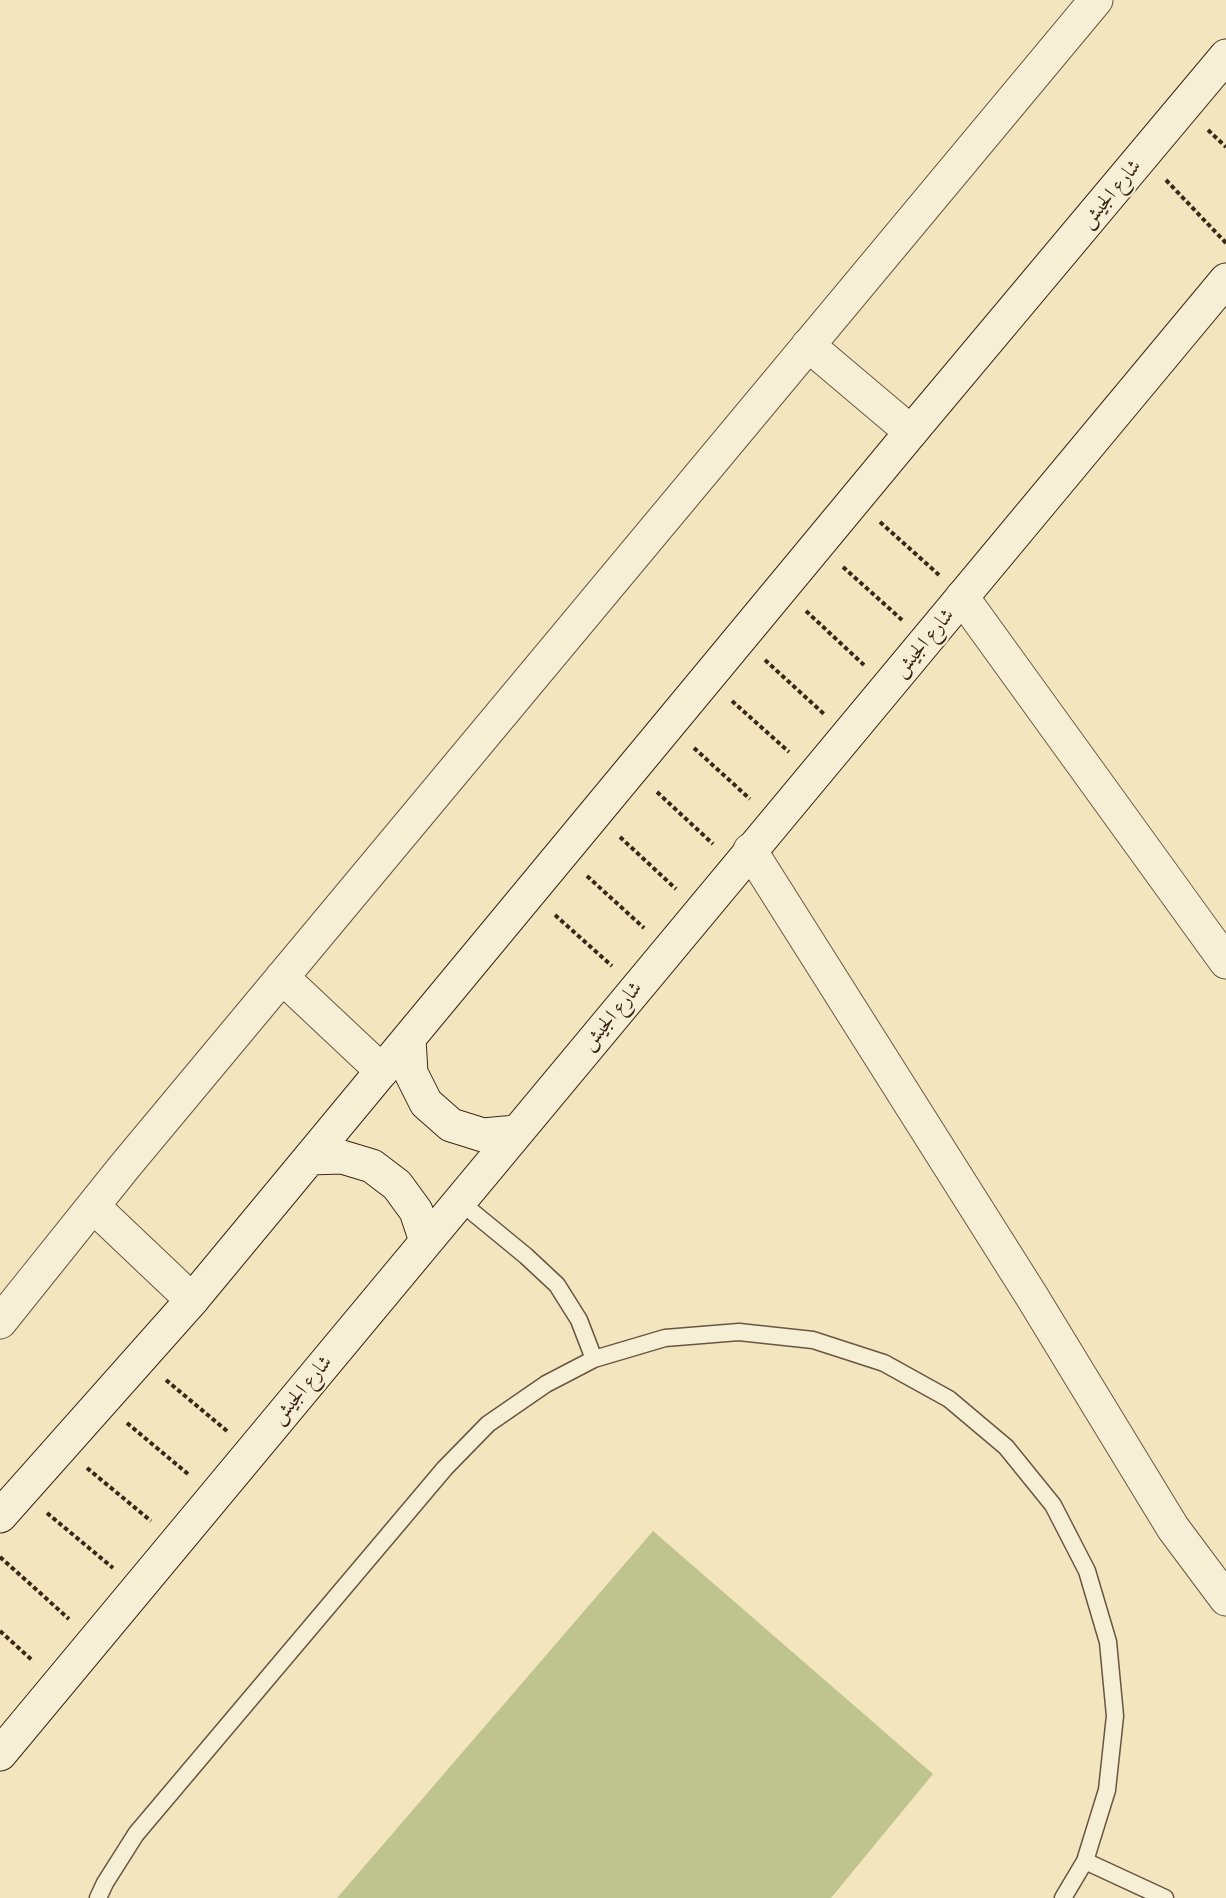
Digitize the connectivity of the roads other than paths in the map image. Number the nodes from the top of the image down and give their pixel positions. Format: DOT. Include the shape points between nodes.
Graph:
graph roads {
  1 [pos="1096,0"];
  2 [pos="1226,56"];
  3 [pos="1226,280"];
  4 [pos="808,345"];
  5 [pos="911,432"];
  6 [pos="962,597"];
  7 [pos="743,858"];
  8 [pos="1226,962"];
  9 [pos="282,977"];
  10 [pos="409,1039"];
  11 [pos="382,1071"];
  12 [pos="516,1132"];
  13 [pos="310,1158"];
  14 [pos="459,1201"];
  15 [pos="93,1206"];
  16 [pos="426,1241"];
  17 [pos="192,1300"];
  18 [pos="0,1322"];
  19 [pos="594,1359"];
  20 [pos="0,1516"];
  21 [pos="1226,1599"];
  22 [pos="0,1754"];
  23 [pos="1085,1861"];
  24 [pos="98,1898"];
  25 [pos="1064,1898"];
  26 [pos="1165,1898"];
  1 -- 4 [label="main road"];
  2 -- 5 [label="main road, شارع الجيش"];
  3 -- 6 [label="main road, شارع الجيش"];
  4 -- 5 [label="main road"];
  4 -- 9 [label="main road"];
  5 -- 10 [label="main road, شارع الجيش"];
  6 -- 7 [label="main road, شارع الجيش"];
  6 -- 8 [label="main road"];
  7 -- 12 [label="main road, شارع الجيش"];
  7 -- 21 [label="main road" via="1031,1295 1173,1528"];
  9 -- 11 [label="main road"];
  9 -- 15 [label="main road"];
  10 -- 11 [label="main road, شارع الجيش"];
  10 -- 12 [label="main road" via="411,1072 426,1103 451,1125 483,1135"];
  11 -- 13 [label="main road, شارع الجيش"];
  12 -- 14 [label="main road, شارع الجيش"];
  13 -- 16 [label="main road" via="342,1157 372,1167 404,1194 416,1211"];
  13 -- 17 [label="main road, شارع الجيش"];
  14 -- 16 [label="main road, شارع الجيش"];
  14 -- 19 [label="lane" via="557,1285 579,1320"];
  15 -- 17 [label="main road"];
  15 -- 18 [label="main road"];
  16 -- 22 [label="main road, شارع الجيش"];
  17 -- 20 [label="main road, شارع الجيش"];
  19 -- 23 [label="lane" via="665,1338 739,1332 813,1340 884,1363 949,1399 1006,1447 1053,1505 1087,1571 1108,1642 1115,1716 1107,1790"];
  19 -- 24 [label="lane" via="546,1384 488,1424 444,1468 136,1834"];
  23 -- 25 [label="lane"];
  23 -- 26 [label="lane"];
}
